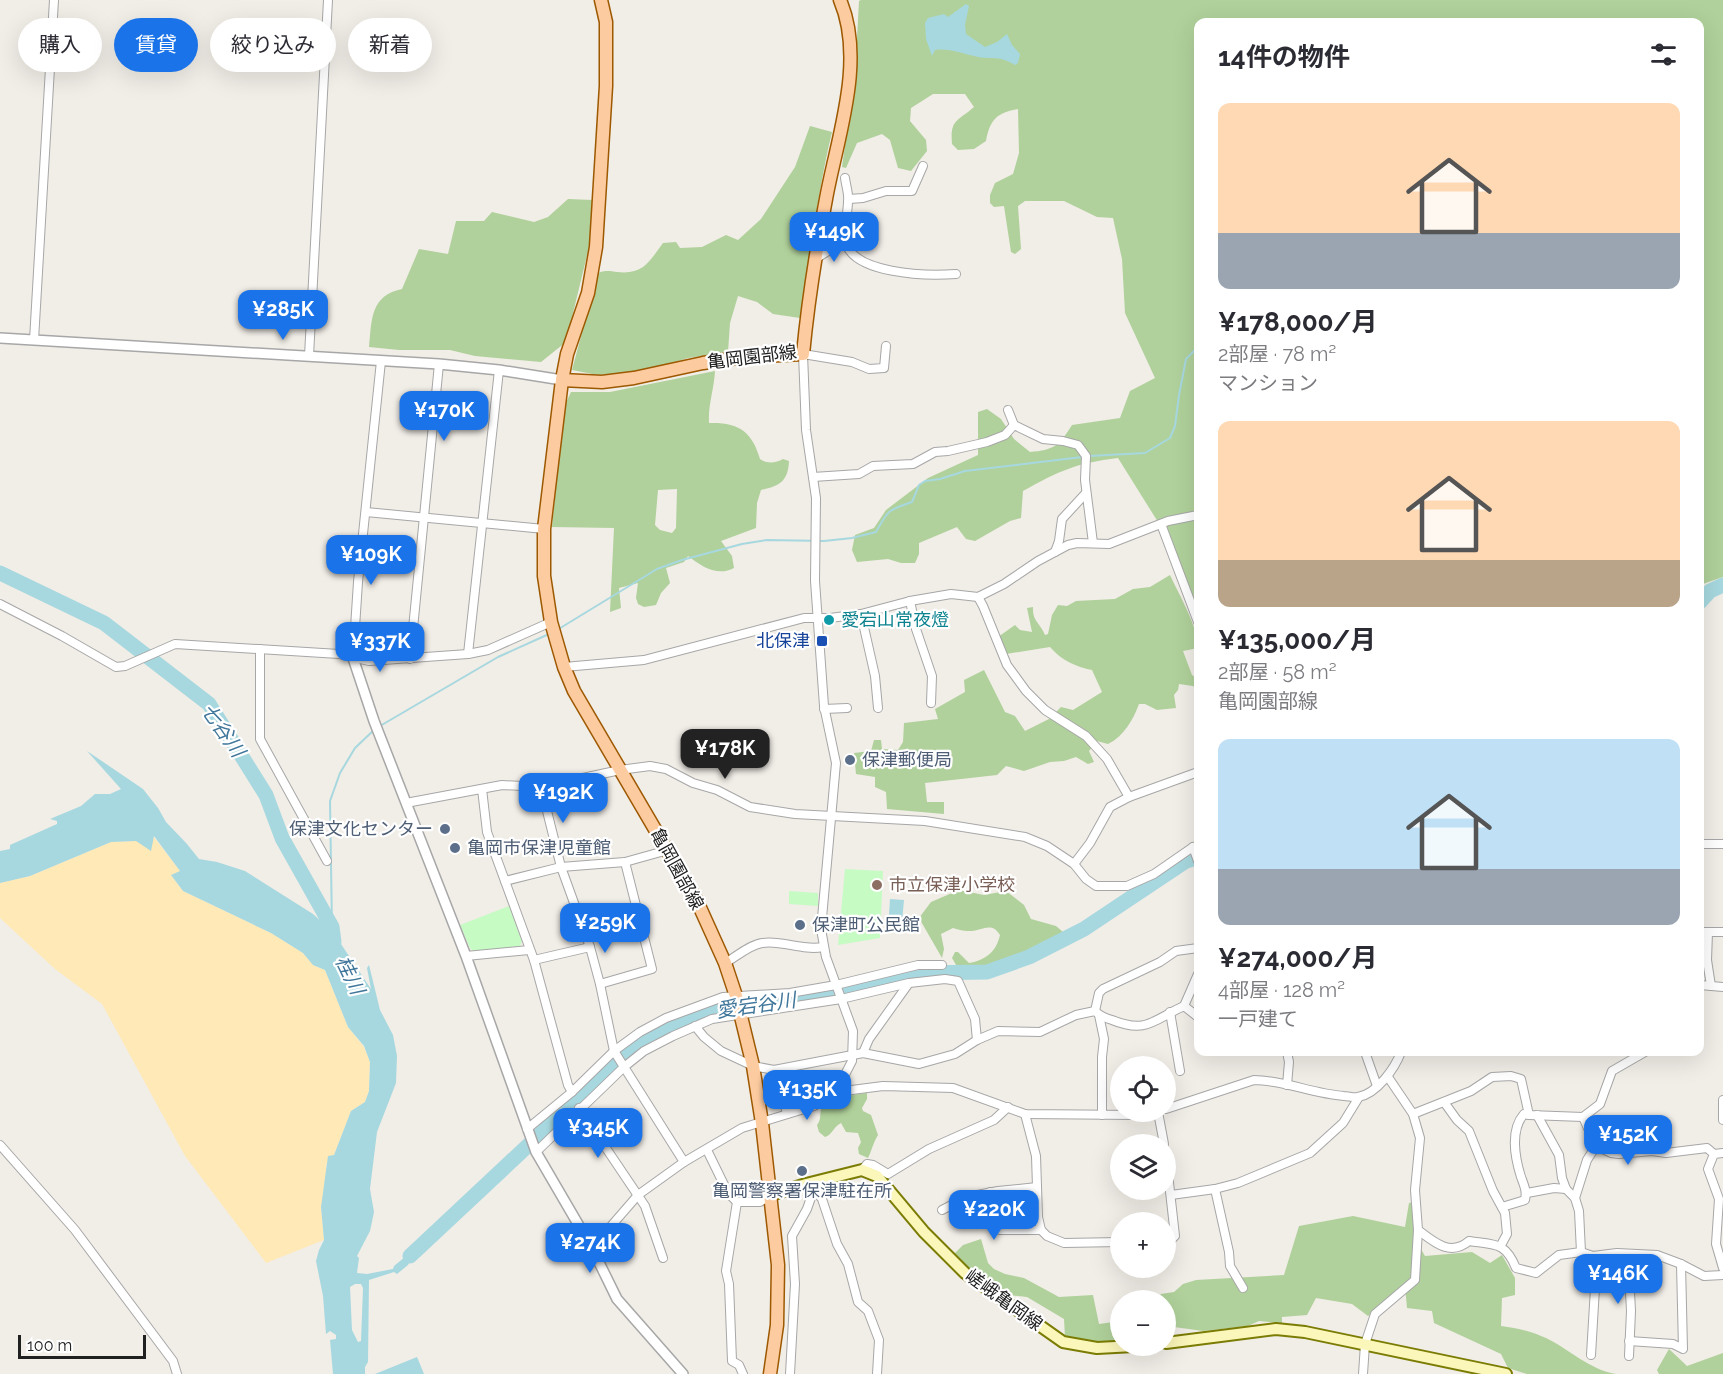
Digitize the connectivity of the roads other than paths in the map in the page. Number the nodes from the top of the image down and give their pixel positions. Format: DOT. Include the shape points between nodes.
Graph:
graph roads {
  1 [pos="54,0"];
  2 [pos="328,0"];
  3 [pos="601,0"];
  4 [pos="840,0"];
  5 [pos="923,166"];
  6 [pos="845,178"];
  7 [pos="849,199"];
  8 [pos="845,240"];
  9 [pos="814,260"];
  10 [pos="956,274"];
  11 [pos="0,338"];
  12 [pos="34,340"];
  13 [pos="886,346"];
  14 [pos="803,354"];
  15 [pos="309,356"];
  16 [pos="381,361"];
  17 [pos="439,364"];
  18 [pos="499,370"];
  19 [pos="562,380"];
  20 [pos="1008,410"];
  21 [pos="1014,425"];
  22 [pos="813,477"];
  23 [pos="1086,493"];
  24 [pos="366,512"];
  25 [pos="1194,516"];
  26 [pos="424,517"];
  27 [pos="483,523"];
  28 [pos="1161,524"];
  29 [pos="544,529"];
  30 [pos="1093,543"];
  31 [pos="1055,552"];
  32 [pos="978,597"];
  33 [pos="910,601"];
  34 [pos="0,604"];
  35 [pos="1194,611"];
  36 [pos="861,614"];
  37 [pos="818,618"];
  38 [pos="552,628"];
  39 [pos="260,648"];
  40 [pos="468,654"];
  41 [pos="353,658"];
  42 [pos="410,658"];
  43 [pos="564,667"];
  44 [pos="930,703"];
  45 [pos="824,708"];
  46 [pos="847,708"];
  47 [pos="878,708"];
  48 [pos="620,770"];
  49 [pos="1194,773"];
  50 [pos="541,787"];
  51 [pos="482,789"];
  52 [pos="1129,796"];
  53 [pos="406,803"];
  54 [pos="832,816"];
  55 [pos="1704,844"];
  56 [pos="1723,844"];
  57 [pos="668,850"];
  58 [pos="1194,850"];
  59 [pos="327,861"];
  60 [pos="625,862"];
  61 [pos="1074,864"];
  62 [pos="561,867"];
  63 [pos="505,881"];
  64 [pos="1704,932"];
  65 [pos="1723,932"];
  66 [pos="1708,933"];
  67 [pos="590,946"];
  68 [pos="823,947"];
  69 [pos="1194,949"];
  70 [pos="529,950"];
  71 [pos="465,956"];
  72 [pos="534,960"];
  73 [pos="724,963"];
  74 [pos="942,965"];
  75 [pos="909,983"];
  76 [pos="1194,983"];
  77 [pos="600,984"];
  78 [pos="836,986"];
  79 [pos="1704,986"];
  80 [pos="1711,986"];
  81 [pos="1723,987"];
  82 [pos="841,997"];
  83 [pos="738,1005"];
  84 [pos="1184,1005"];
  85 [pos="1170,1012"];
  86 [pos="1097,1013"];
  87 [pos="1194,1014"];
  88 [pos="695,1026"];
  89 [pos="977,1040"];
  90 [pos="615,1052"];
  91 [pos="863,1053"];
  92 [pos="853,1054"];
  93 [pos="1288,1056"];
  94 [pos="1366,1056"];
  95 [pos="1399,1056"];
  96 [pos="1638,1056"];
  97 [pos="623,1065"];
  98 [pos="753,1066"];
  99 [pos="774,1070"];
  100 [pos="1180,1071"];
  101 [pos="1388,1077"];
  102 [pos="1287,1085"];
  103 [pos="1377,1086"];
  104 [pos="572,1092"];
  105 [pos="836,1092"];
  106 [pos="1359,1097"];
  107 [pos="1723,1100"];
  108 [pos="1443,1102"];
  109 [pos="1176,1106"];
  110 [pos="1008,1107"];
  111 [pos="579,1108"];
  112 [pos="787,1113"];
  113 [pos="1025,1114"];
  114 [pos="1413,1114"];
  115 [pos="1102,1115"];
  116 [pos="1110,1115"];
  117 [pos="1533,1115"];
  118 [pos="1583,1117"];
  119 [pos="1723,1120"];
  120 [pos="762,1123"];
  121 [pos="528,1132"];
  122 [pos="0,1145"];
  123 [pos="1596,1146"];
  124 [pos="707,1150"];
  125 [pos="535,1151"];
  126 [pos="1723,1153"];
  127 [pos="1714,1154"];
  128 [pos="684,1162"];
  129 [pos="862,1170"];
  130 [pos="816,1181"];
  131 [pos="1037,1187"];
  132 [pos="1215,1189"];
  133 [pos="1566,1189"];
  134 [pos="990,1192"];
  135 [pos="1527,1193"];
  136 [pos="1176,1194"];
  137 [pos="638,1195"];
  138 [pos="771,1195"];
  139 [pos="1575,1198"];
  140 [pos="737,1202"];
  141 [pos="1502,1208"];
  142 [pos="942,1210"];
  143 [pos="1041,1230"];
  144 [pos="1418,1230"];
  145 [pos="1110,1242"];
  146 [pos="1501,1245"];
  147 [pos="592,1248"];
  148 [pos="1581,1252"];
  149 [pos="1628,1254"];
  150 [pos="1593,1256"];
  151 [pos="663,1258"];
  152 [pos="1681,1264"];
  153 [pos="1723,1268"];
  154 [pos="1723,1275"];
  155 [pos="1242,1288"];
  156 [pos="1629,1341"];
  157 [pos="1176,1342"];
  158 [pos="1365,1344"];
  159 [pos="1110,1347"];
  160 [pos="1591,1355"];
  161 [pos="1629,1356"];
  162 [pos="177,1374"];
  163 [pos="683,1374"];
  164 [pos="742,1374"];
  165 [pos="770,1374"];
  166 [pos="790,1374"];
  167 [pos="877,1374"];
  168 [pos="1363,1374"];
  169 [pos="1506,1374"];
  1 -- 12 [label="street"];
  2 -- 15 [label="street"];
  3 -- 19 [label="main road, 亀岡園部線" via="606,22 606,86 596,248 588,293"];
  4 -- 9 [label="main road, 亀岡園部線" via="850,57 847,89"];
  5 -- 7 [label="street" via="912,191 886,191"];
  6 -- 7 [label="street"];
  7 -- 8 [label="street"];
  8 -- 9 [label="street"];
  8 -- 10 [label="street" via="851,252 864,263 925,276"];
  9 -- 14 [label="main road, 亀岡園部線"];
  11 -- 12 [label="street"];
  12 -- 15 [label="street"];
  13 -- 14 [label="street" via="884,368 869,369 852,362"];
  14 -- 19 [label="main road, 亀岡園部線" via="744,357 602,382"];
  14 -- 22 [label="street" via="806,430"];
  15 -- 16 [label="street"];
  16 -- 17 [label="street"];
  16 -- 24 [label="street"];
  17 -- 18 [label="street"];
  17 -- 26 [label="street"];
  18 -- 19 [label="street"];
  18 -- 27 [label="street"];
  19 -- 29 [label="main road, 亀岡園部線"];
  20 -- 21 [label="street"];
  21 -- 22 [label="street" via="1005,435 987,442 934,452 913,464 873,466 859,474"];
  21 -- 23 [label="street" via="1043,439 1078,445 1086,456"];
  22 -- 37 [label="street"];
  23 -- 30 [label="street"];
  23 -- 31 [label="street" via="1062,519"];
  24 -- 26 [label="street"];
  24 -- 41 [label="street"];
  25 -- 28 [label="street"];
  26 -- 27 [label="street"];
  26 -- 42 [label="street"];
  27 -- 29 [label="street"];
  27 -- 40 [label="street"];
  28 -- 30 [label="street" via="1109,544"];
  28 -- 35 [label="street"];
  29 -- 38 [label="main road, 亀岡園部線" via="544,576"];
  30 -- 31 [label="street" via="1077,543"];
  31 -- 32 [label="street"];
  32 -- 33 [label="street" via="951,594"];
  32 -- 52 [label="street" via="1006,665 1044,710 1086,736 1107,759"];
  33 -- 36 [label="street"];
  33 -- 44 [label="street" via="932,676"];
  34 -- 39 [label="street" via="116,667 175,644"];
  36 -- 37 [label="street"];
  36 -- 47 [label="street"];
  37 -- 43 [label="street" via="804,618 644,660"];
  37 -- 45 [label="street"];
  38 -- 40 [label="street"];
  38 -- 43 [label="main road, 亀岡園部線"];
  39 -- 41 [label="street"];
  39 -- 59 [label="street" via="260,739"];
  40 -- 42 [label="street"];
  41 -- 42 [label="street"];
  41 -- 53 [label="street"];
  43 -- 48 [label="main road, 亀岡園部線"];
  45 -- 46 [label="street"];
  45 -- 54 [label="street" via="836,764"];
  48 -- 50 [label="street"];
  48 -- 54 [label="street" via="650,766 666,769 750,807"];
  48 -- 57 [label="main road, 亀岡園部線"];
  49 -- 52 [label="street"];
  50 -- 51 [label="street" via="502,785"];
  50 -- 62 [label="street"];
  51 -- 53 [label="street"];
  51 -- 63 [label="street" via="487,832"];
  52 -- 61 [label="street" via="1110,807"];
  53 -- 71 [label="street"];
  54 -- 61 [label="street" via="925,821 1025,837"];
  54 -- 68 [label="street" via="821,929"];
  55 -- 56 [label="street"];
  57 -- 60 [label="street"];
  57 -- 73 [label="main road, 亀岡園部線" via="697,901"];
  58 -- 61 [label="street" via="1127,886 1096,886"];
  60 -- 62 [label="street"];
  60 -- 77 [label="street" via="652,969"];
  62 -- 63 [label="street"];
  62 -- 67 [label="street"];
  63 -- 70 [label="street"];
  64 -- 66 [label="street"];
  65 -- 66 [label="street"];
  66 -- 80 [label="street"];
  67 -- 72 [label="street"];
  67 -- 77 [label="street"];
  68 -- 73 [label="street" via="761,943"];
  68 -- 78 [label="street"];
  69 -- 86 [label="street" via="1176,951 1102,989"];
  70 -- 71 [label="street"];
  70 -- 72 [label="street"];
  71 -- 121 [label="street"];
  72 -- 104 [label="street"];
  73 -- 83 [label="main road, 亀岡園部線"];
  74 -- 78 [label="street" via="918,965"];
  75 -- 82 [label="street"];
  75 -- 89 [label="street" via="958,981 975,1019"];
  75 -- 91 [label="street"];
  76 -- 84 [label="street"];
  77 -- 90 [label="street"];
  78 -- 82 [label="street"];
  78 -- 83 [label="street" via="774,994"];
  79 -- 80 [label="street"];
  80 -- 81 [label="street"];
  82 -- 83 [label="street"];
  82 -- 92 [label="street" via="853,1031"];
  83 -- 88 [label="street"];
  83 -- 90 [label="street" via="723,997 704,1003 640,1032"];
  83 -- 98 [label="main road, 亀岡園部線"];
  84 -- 85 [label="street"];
  84 -- 87 [label="street"];
  85 -- 86 [label="street" via="1142,1027 1127,1026"];
  85 -- 100 [label="street"];
  86 -- 89 [label="street" via="1077,1015 1040,1032 998,1031"];
  86 -- 115 [label="street" via="1104,1039"];
  88 -- 97 [label="street"];
  88 -- 98 [label="street" via="714,1046"];
  89 -- 91 [label="street" via="955,1054 919,1064"];
  90 -- 97 [label="street"];
  90 -- 104 [label="street"];
  91 -- 92 [label="street"];
  92 -- 99 [label="street"];
  92 -- 105 [label="street"];
  93 -- 102 [label="street"];
  94 -- 103 [label="street"];
  95 -- 101 [label="street"];
  96 -- 118 [label="street" via="1612,1071 1600,1104"];
  97 -- 111 [label="street"];
  97 -- 128 [label="street"];
  98 -- 99 [label="street"];
  98 -- 120 [label="main road, 亀岡園部線"];
  99 -- 112 [label="street"];
  101 -- 103 [label="street"];
  101 -- 114 [label="street"];
  102 -- 106 [label="street"];
  102 -- 109 [label="street" via="1254,1080"];
  103 -- 106 [label="street"];
  104 -- 121 [label="street"];
  105 -- 110 [label="street" via="883,1086 953,1088"];
  105 -- 112 [label="street" via="814,1106"];
  106 -- 132 [label="street" via="1343,1123 1310,1154"];
  107 -- 119 [label="street"];
  108 -- 114 [label="street"];
  108 -- 117 [label="street" via="1492,1077 1511,1076 1521,1079"];
  108 -- 141 [label="street" via="1469,1131"];
  110 -- 113 [label="street"];
  110 -- 129 [label="street" via="994,1120 929,1149 888,1174 867,1164"];
  111 -- 125 [label="street"];
  111 -- 137 [label="street"];
  112 -- 120 [label="street"];
  113 -- 115 [label="street"];
  113 -- 131 [label="street" via="1036,1156"];
  114 -- 144 [label="street" via="1420,1138 1415,1190"];
  115 -- 116 [label="street"];
  117 -- 118 [label="street"];
  117 -- 133 [label="street" via="1559,1155"];
  117 -- 135 [label="street" via="1524,1114 1518,1121 1515,1154"];
  118 -- 123 [label="street"];
  120 -- 124 [label="street" via="742,1128"];
  120 -- 138 [label="main road, 亀岡園部線"];
  121 -- 125 [label="street"];
  122 -- 162 [label="street" via="75,1230 173,1361"];
  123 -- 127 [label="street" via="1619,1154 1707,1148"];
  123 -- 139 [label="street" via="1587,1160"];
  124 -- 128 [label="street"];
  124 -- 140 [label="street" via="728,1193"];
  125 -- 147 [label="street"];
  126 -- 127 [label="street"];
  127 -- 153 [label="street" via="1708,1169 1719,1199 1716,1244"];
  128 -- 137 [label="street"];
  129 -- 130 [label="main road"];
  129 -- 159 [label="main road, 嵯峨亀岡線" via="877,1176 965,1273 1063,1342"];
  130 -- 138 [label="main road"];
  130 -- 166 [label="street" via="792,1236 795,1284"];
  130 -- 167 [label="street" via="837,1244 848,1264 858,1302 868,1311 879,1340"];
  131 -- 134 [label="street"];
  131 -- 143 [label="street"];
  132 -- 136 [label="street"];
  132 -- 155 [label="street" via="1230,1266"];
  133 -- 135 [label="street"];
  133 -- 139 [label="street"];
  134 -- 142 [label="street" via="967,1197"];
  134 -- 143 [label="street" via="1000,1230"];
  135 -- 141 [label="street" via="1526,1200"];
  137 -- 147 [label="street"];
  137 -- 151 [label="street"];
  138 -- 140 [label="street" via="760,1202"];
  138 -- 165 [label="main road, 亀岡園部線" via="779,1286"];
  139 -- 148 [label="street"];
  140 -- 164 [label="street" via="726,1271 732,1361 739,1365"];
  141 -- 146 [label="street" via="1507,1234"];
  143 -- 145 [label="street" via="1064,1243"];
  144 -- 146 [label="street" via="1450,1248 1461,1248 1469,1241"];
  144 -- 158 [label="street" via="1415,1280 1375,1314"];
  146 -- 148 [label="street" via="1509,1252 1515,1268 1536,1273 1559,1255"];
  147 -- 163 [label="street" via="617,1299"];
  148 -- 150 [label="street"];
  149 -- 150 [label="street"];
  149 -- 152 [label="street" via="1657,1255"];
  149 -- 156 [label="street"];
  150 -- 160 [label="street"];
  152 -- 154 [label="street" via="1704,1276"];
  152 -- 156 [label="street" via="1683,1349 1672,1344"];
  156 -- 161 [label="street"];
  157 -- 158 [label="main road" via="1276,1329"];
  158 -- 168 [label="street"];
  158 -- 169 [label="main road"];
}
